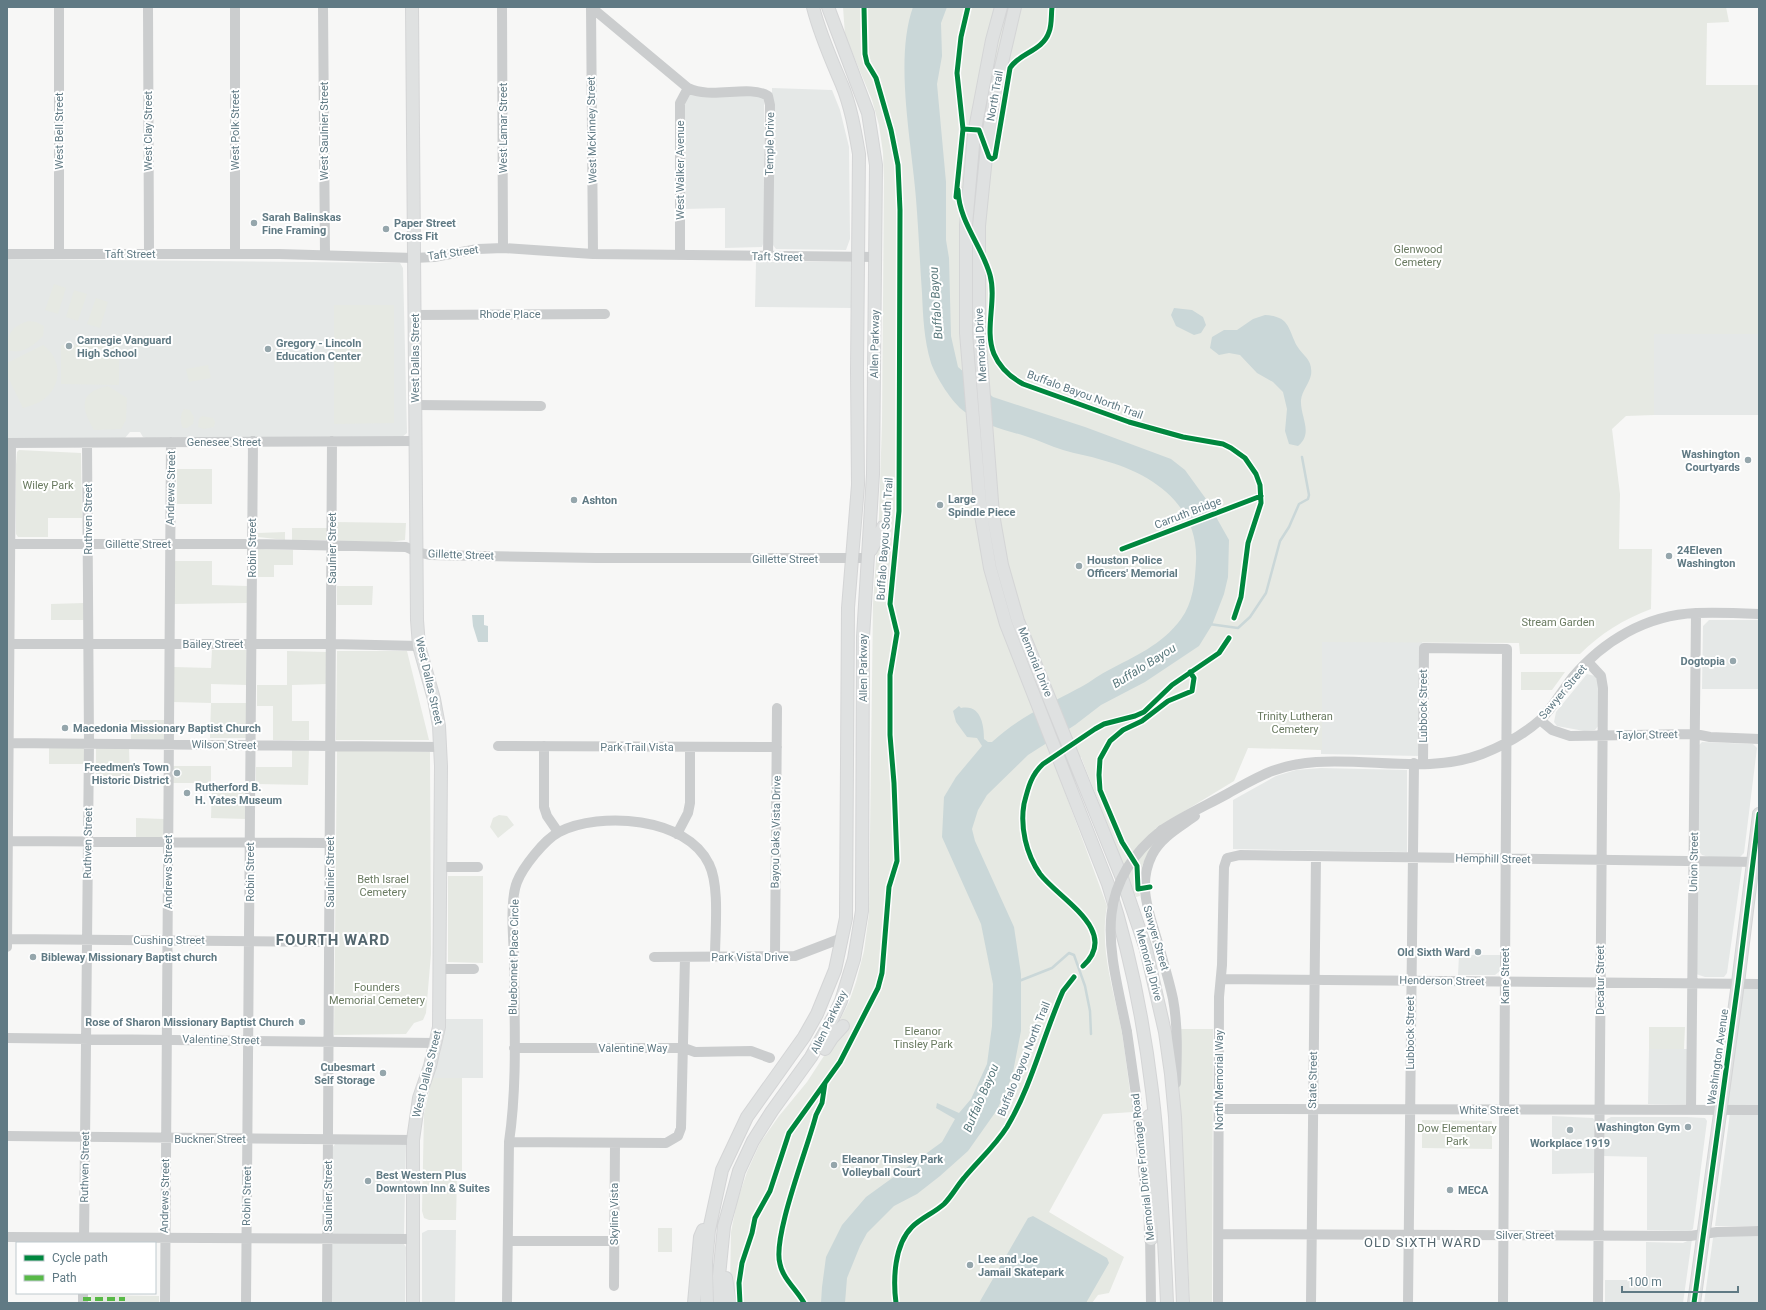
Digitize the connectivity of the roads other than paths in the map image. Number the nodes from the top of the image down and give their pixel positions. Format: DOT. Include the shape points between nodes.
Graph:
graph roads {
  1 [pos="59,7"];
  2 [pos="148,7"];
  3 [pos="235,7"];
  4 [pos="323,7"];
  5 [pos="412,7"];
  6 [pos="502,7"];
  7 [pos="591,7"];
  8 [pos="809,7"];
  9 [pos="813,7"];
  10 [pos="828,7"];
  11 [pos="1001,7"];
  12 [pos="1015,7"];
  13 [pos="818,29"];
  14 [pos="688,88"];
  15 [pos="503,248"];
  16 [pos="7,254"];
  17 [pos="59,254"];
  18 [pos="149,254"];
  19 [pos="235,254"];
  20 [pos="593,254"];
  21 [pos="325,255"];
  22 [pos="680,255"];
  23 [pos="768,257"];
  24 [pos="859,257"];
  25 [pos="876,257"];
  26 [pos="414,258"];
  27 [pos="605,314"];
  28 [pos="415,315"];
  29 [pos="416,405"];
  30 [pos="541,406"];
  31 [pos="253,441"];
  32 [pos="332,441"];
  33 [pos="416,441"];
  34 [pos="87,442"];
  35 [pos="171,442"];
  36 [pos="9,443"];
  37 [pos="883,527"];
  38 [pos="9,544"];
  39 [pos="88,544"];
  40 [pos="252,544"];
  41 [pos="170,545"];
  42 [pos="332,546"];
  43 [pos="416,552"];
  44 [pos="852,558"];
  45 [pos="868,558"];
  46 [pos="1696,613"];
  47 [pos="1759,614"];
  48 [pos="8,644"];
  49 [pos="89,644"];
  50 [pos="169,644"];
  51 [pos="252,644"];
  52 [pos="332,644"];
  53 [pos="419,646"];
  54 [pos="1507,649"];
  55 [pos="1588,662"];
  56 [pos="777,708"];
  57 [pos="1540,720"];
  58 [pos="1695,734"];
  59 [pos="1602,735"];
  60 [pos="1759,739"];
  61 [pos="7,742"];
  62 [pos="89,743"];
  63 [pos="169,744"];
  64 [pos="1507,744"];
  65 [pos="251,745"];
  66 [pos="331,746"];
  67 [pos="498,746"];
  68 [pos="544,746"];
  69 [pos="441,747"];
  70 [pos="690,747"];
  71 [pos="777,747"];
  72 [pos="1418,763"];
  73 [pos="1226,794"];
  74 [pos="1759,814"];
  75 [pos="558,832"];
  76 [pos="677,834"];
  77 [pos="7,841"];
  78 [pos="89,841"];
  79 [pos="168,842"];
  80 [pos="250,842"];
  81 [pos="330,843"];
  82 [pos="1316,857"];
  83 [pos="1412,857"];
  84 [pos="1227,858"];
  85 [pos="1506,859"];
  86 [pos="1601,860"];
  87 [pos="1694,861"];
  88 [pos="1756,862"];
  89 [pos="440,867"];
  90 [pos="478,867"];
  91 [pos="842,938"];
  92 [pos="7,939"];
  93 [pos="87,940"];
  94 [pos="168,940"];
  95 [pos="249,941"];
  96 [pos="330,942"];
  97 [pos="7,947"];
  98 [pos="715,956"];
  99 [pos="775,956"];
  100 [pos="654,957"];
  101 [pos="685,957"];
  102 [pos="440,969"];
  103 [pos="474,970"];
  104 [pos="1221,979"];
  105 [pos="1315,979"];
  106 [pos="1411,980"];
  107 [pos="1506,981"];
  108 [pos="1600,982"];
  109 [pos="1692,983"];
  110 [pos="1738,983"];
  111 [pos="1759,984"];
  112 [pos="843,1026"];
  113 [pos="1128,1032"];
  114 [pos="7,1038"];
  115 [pos="86,1038"];
  116 [pos="168,1039"];
  117 [pos="248,1041"];
  118 [pos="329,1041"];
  119 [pos="436,1043"];
  120 [pos="514,1048"];
  121 [pos="684,1048"];
  122 [pos="770,1058"];
  123 [pos="1149,1061"];
  124 [pos="782,1097"];
  125 [pos="1219,1109"];
  126 [pos="1313,1109"];
  127 [pos="1410,1110"];
  128 [pos="1504,1110"];
  129 [pos="1599,1110"];
  130 [pos="1691,1110"];
  131 [pos="1720,1110"];
  132 [pos="1759,1110"];
  133 [pos="1175,1117"];
  134 [pos="7,1136"];
  135 [pos="85,1138"];
  136 [pos="166,1138"];
  137 [pos="248,1139"];
  138 [pos="328,1140"];
  139 [pos="413,1140"];
  140 [pos="509,1142"];
  141 [pos="615,1143"];
  142 [pos="714,1199"];
  143 [pos="1759,1231"];
  144 [pos="1219,1234"];
  145 [pos="1312,1234"];
  146 [pos="1409,1234"];
  147 [pos="1703,1234"];
  148 [pos="1504,1235"];
  149 [pos="1598,1235"];
  150 [pos="7,1237"];
  151 [pos="165,1238"];
  152 [pos="246,1238"];
  153 [pos="328,1239"];
  154 [pos="413,1239"];
  155 [pos="1151,1239"];
  156 [pos="84,1240"];
  157 [pos="508,1241"];
  158 [pos="614,1241"];
  159 [pos="722,1245"];
  160 [pos="614,1286"];
  161 [pos="165,1303"];
  162 [pos="246,1303"];
  163 [pos="327,1303"];
  164 [pos="413,1303"];
  165 [pos="507,1303"];
  166 [pos="694,1303"];
  167 [pos="707,1303"];
  168 [pos="720,1303"];
  169 [pos="730,1303"];
  170 [pos="1151,1303"];
  171 [pos="1167,1303"];
  172 [pos="1183,1303"];
  173 [pos="1218,1303"];
  174 [pos="1311,1303"];
  175 [pos="1408,1303"];
  176 [pos="1503,1303"];
  177 [pos="1598,1303"];
  178 [pos="1694,1303"];
  1 -- 17 [label="street, West Bell Street"];
  2 -- 18 [label="street, West Clay Street"];
  3 -- 19 [label="street, West Polk Street"];
  4 -- 21 [label="street, West Saulnier Street"];
  5 -- 26 [label="main road, West Dallas Street"];
  6 -- 15 [label="street, West Lamar Street"];
  7 -- 14 [label="street, Temple Drive"];
  7 -- 20 [label="street, West McKinney Street"];
  8 -- 13 [label="main road"];
  9 -- 13 [label="main road, Allen Parkway"];
  10 -- 25 [label="main road, Allen Parkway" via="868,113 873,138"];
  11 -- 123 [label="main road, Memorial Drive" via="982,92 972,157 966,225 966,332 981,515 990,568 1006,624 1067,776 1119,918"];
  12 -- 133 [label="main road, Memorial Drive" via="995,93 983,180 978,268 979,332 993,514 1002,565 1018,621 1122,878 1146,950 1165,1032"];
  13 -- 24 [label="main road, Allen Parkway" via="842,86 854,126 859,154"];
  14 -- 22 [label="street, West Walker Avenue" via="680,103"];
  14 -- 23 [label="street, Temple Drive" via="697,92 763,93 770,100"];
  15 -- 20 [label="street, Taft Street"];
  15 -- 26 [label="street, Taft Street" via="478,249 434,258"];
  16 -- 17 [label="street, Taft Street"];
  17 -- 18 [label="street, Taft Street"];
  18 -- 19 [label="street, Taft Street"];
  19 -- 21 [label="street, Taft Street"];
  20 -- 22 [label="street, Taft Street"];
  21 -- 26 [label="street, Taft Street"];
  22 -- 23 [label="street, Taft Street"];
  23 -- 24 [label="street, Taft Street"];
  24 -- 25 [label="street, Taft Street"];
  24 -- 44 [label="main road, Allen Parkway" via="858,485"];
  25 -- 45 [label="main road, Allen Parkway" via="873,481"];
  26 -- 28 [label="main road, West Dallas Street"];
  27 -- 28 [label="street, Rhode Place"];
  28 -- 29 [label="main road, West Dallas Street"];
  29 -- 30 [label="street"];
  29 -- 33 [label="main road, West Dallas Street"];
  31 -- 32 [label="street, Genesee Street"];
  31 -- 35 [label="street, Genesee Street"];
  31 -- 40 [label="street, Robin Street"];
  32 -- 33 [label="street, Genesee Street"];
  32 -- 42 [label="street, Saulnier Street"];
  33 -- 43 [label="main road, West Dallas Street"];
  34 -- 35 [label="street, Genesee Street"];
  34 -- 36 [label="street, Genesee Street"];
  34 -- 39 [label="street, Ruthven Street"];
  35 -- 41 [label="street, Andrews Street"];
  36 -- 38 [label="street"];
  37 -- 45 [label="main road"];
  38 -- 39 [label="street, Gillette Street"];
  38 -- 48 [label="street"];
  39 -- 41 [label="street, Gillette Street"];
  39 -- 49 [label="street, Ruthven Street"];
  40 -- 41 [label="street, Gillette Street"];
  40 -- 42 [label="street, Gillette Street"];
  40 -- 51 [label="street, Robin Street"];
  41 -- 50 [label="street, Andrews Street"];
  42 -- 43 [label="street, Gillette Street" via="406,547"];
  42 -- 52 [label="street, Saulnier Street"];
  43 -- 44 [label="street, Gillette Street" via="430,555 545,557"];
  43 -- 53 [label="main road, West Dallas Street"];
  44 -- 45 [label="street, Gillette Street"];
  44 -- 91 [label="main road, Allen Parkway" via="848,608 846,898"];
  45 -- 124 [label="main road, Allen Parkway" via="863,637 863,890 858,942 844,994 832,1020 811,1057"];
  46 -- 47 [label="street, Sawyer Street"];
  46 -- 55 [label="street, Sawyer Street" via="1655,620 1636,628 1608,644"];
  46 -- 58 [label="street, Union Street"];
  48 -- 49 [label="street, Bailey Street"];
  48 -- 61 [label="street"];
  49 -- 50 [label="street, Bailey Street"];
  49 -- 62 [label="street, Ruthven Street"];
  50 -- 51 [label="street, Bailey Street"];
  50 -- 63 [label="street, Andrews Street"];
  51 -- 52 [label="street, Bailey Street"];
  51 -- 65 [label="street, Robin Street"];
  52 -- 53 [label="street, Bailey Street"];
  52 -- 66 [label="street, Saulnier Street"];
  53 -- 69 [label="main road, West Dallas Street" via="434,698"];
  54 -- 64 [label="street, Kane Street"];
  54 -- 72 [label="street, Lubbock Street" via="1424,648"];
  55 -- 57 [label="street, Sawyer Street" via="1572,678"];
  55 -- 59 [label="street, Decatur Street" via="1599,672 1603,681"];
  56 -- 71 [label="street, Bayou Oaks Vista Drive"];
  57 -- 59 [label="street, Taylor Street" via="1561,734"];
  57 -- 64 [label="street, Sawyer Street"];
  58 -- 59 [label="street, Taylor Street"];
  58 -- 60 [label="street, Taylor Street"];
  58 -- 87 [label="street, Union Street"];
  59 -- 86 [label="street, Decatur Street"];
  61 -- 62 [label="street, Wilson Street"];
  61 -- 77 [label="street"];
  62 -- 63 [label="street, Wilson Street"];
  62 -- 78 [label="street, Ruthven Street"];
  63 -- 65 [label="street, Wilson Street"];
  63 -- 79 [label="street, Andrews Street"];
  64 -- 72 [label="street, Sawyer Street" via="1458,761"];
  64 -- 85 [label="street, Kane Street"];
  65 -- 66 [label="street, Wilson Street"];
  65 -- 80 [label="street, Robin Street"];
  66 -- 69 [label="street, Wilson Street"];
  66 -- 81 [label="street, Saulnier Street"];
  67 -- 68 [label="street, Park Trail Vista"];
  68 -- 70 [label="street, Park Trail Vista"];
  68 -- 75 [label="street" via="544,806 547,816"];
  69 -- 89 [label="main road, West Dallas Street"];
  70 -- 71 [label="street, Park Trail Vista"];
  70 -- 76 [label="street" via="690,803 688,813"];
  71 -- 99 [label="street, Bayou Oaks Vista Drive"];
  72 -- 73 [label="street, Sawyer Street" via="1317,762 1287,765 1262,774"];
  72 -- 83 [label="street, Lubbock Street"];
  73 -- 113 [label="street, Sawyer Street, bridge" via="1149,840 1131,861 1118,886 1111,915 1111,954"];
  73 -- 133 [label="street, Sawyer Street" via="1162,841 1151,857 1144,882 1148,912 1173,1000 1177,1055"];
  74 -- 88 [label="main road, Washington Avenue"];
  75 -- 76 [label="street, Bluebonnet Place Circle" via="584,823 614,820 649,824"];
  75 -- 120 [label="street, Bluebonnet Place Circle" via="528,863 516,883 513,908"];
  76 -- 98 [label="street, Bluebonnet Place Circle" via="701,852 709,863 715,881"];
  77 -- 78 [label="street"];
  77 -- 92 [label="street"];
  78 -- 79 [label="street"];
  78 -- 93 [label="street, Ruthven Street"];
  79 -- 80 [label="street"];
  79 -- 94 [label="street, Andrews Street"];
  80 -- 81 [label="street"];
  80 -- 95 [label="street, Robin Street"];
  81 -- 96 [label="street, Saulnier Street"];
  82 -- 83 [label="street, Hemphill Street"];
  82 -- 84 [label="street, Hemphill Street" via="1240,855"];
  82 -- 105 [label="street, State Street"];
  83 -- 85 [label="street, Hemphill Street"];
  83 -- 106 [label="street, Lubbock Street"];
  84 -- 104 [label="street, North Memorial Way" via="1224,867"];
  85 -- 86 [label="street, Hemphill Street"];
  85 -- 107 [label="street, Kane Street"];
  86 -- 87 [label="street, Hemphill Street"];
  86 -- 108 [label="street, Decatur Street"];
  87 -- 88 [label="street, Hemphill Street"];
  87 -- 109 [label="street, Union Street"];
  88 -- 110 [label="main road, Washington Avenue"];
  89 -- 90 [label="street"];
  89 -- 102 [label="main road, West Dallas Street"];
  91 -- 99 [label="street, Park Vista Drive" via="795,956"];
  91 -- 142 [label="main road, Allen Parkway" via="835,970 817,1014 804,1037 747,1117 728,1153"];
  92 -- 93 [label="street, Cushing Street"];
  92 -- 97 [label="street"];
  93 -- 94 [label="street, Cushing Street"];
  93 -- 115 [label="street, Ruthven Street"];
  94 -- 95 [label="street, Cushing Street"];
  94 -- 116 [label="street, Andrews Street"];
  95 -- 96 [label="street, Cushing Street"];
  95 -- 117 [label="street, Robin Street"];
  96 -- 118 [label="street, Saulnier Street"];
  98 -- 99 [label="street, Park Vista Drive"];
  98 -- 101 [label="street, Park Vista Drive"];
  100 -- 101 [label="street, Park Vista Drive"];
  101 -- 121 [label="street"];
  102 -- 103 [label="street"];
  102 -- 119 [label="main road, West Dallas Street"];
  104 -- 105 [label="street, Henderson Street"];
  104 -- 125 [label="street, North Memorial Way"];
  105 -- 106 [label="street, Henderson Street"];
  105 -- 126 [label="street, State Street"];
  106 -- 107 [label="street, Henderson Street"];
  106 -- 127 [label="street, Lubbock Street"];
  107 -- 108 [label="street, Henderson Street"];
  107 -- 128 [label="street, Kane Street"];
  108 -- 109 [label="street, Henderson Street"];
  108 -- 129 [label="street, Decatur Street"];
  109 -- 110 [label="street, Henderson Street"];
  109 -- 130 [label="street, Union Street"];
  110 -- 111 [label="street, Henderson Street"];
  110 -- 131 [label="main road, Washington Avenue"];
  112 -- 124 [label="main road" via="809,1072"];
  113 -- 155 [label="street, Memorial Drive Frontage Road"];
  114 -- 115 [label="street, Valentine Street"];
  115 -- 116 [label="street, Valentine Street"];
  115 -- 135 [label="street, Ruthven Street"];
  116 -- 117 [label="street, Valentine Street"];
  116 -- 136 [label="street, Andrews Street"];
  117 -- 118 [label="street, Valentine Street"];
  117 -- 137 [label="street, Robin Street"];
  118 -- 119 [label="street, Valentine Street"];
  118 -- 138 [label="street, Saulnier Street"];
  119 -- 139 [label="main road, West Dallas Street" via="420,1098"];
  120 -- 121 [label="street, Valentine Way"];
  120 -- 140 [label="street, Bluebonnet Place Circle" via="512,1124"];
  121 -- 122 [label="street, Valentine Way" via="695,1052 751,1051"];
  121 -- 141 [label="street" via="681,1128 678,1136 666,1143"];
  123 -- 155 [label="main road"];
  123 -- 171 [label="main road, Memorial Drive" via="1161,1164"];
  124 -- 159 [label="main road, Allen Parkway" via="753,1141 739,1171 727,1210"];
  125 -- 126 [label="street, White Street"];
  125 -- 144 [label="street, North Memorial Way"];
  126 -- 127 [label="street, White Street"];
  126 -- 145 [label="street, State Street"];
  127 -- 128 [label="street, White Street"];
  127 -- 146 [label="street, Lubbock Street"];
  128 -- 129 [label="street, White Street"];
  128 -- 148 [label="street, Kane Street"];
  129 -- 130 [label="street, White Street"];
  129 -- 149 [label="street, Decatur Street"];
  130 -- 131 [label="street, White Street"];
  131 -- 132 [label="street, White Street"];
  131 -- 147 [label="main road, Washington Avenue"];
  133 -- 172 [label="main road, Memorial Drive"];
  134 -- 135 [label="street, Buckner Street"];
  135 -- 136 [label="street, Buckner Street"];
  135 -- 156 [label="street, Ruthven Street"];
  136 -- 137 [label="street, Buckner Street"];
  136 -- 151 [label="street, Andrews Street"];
  137 -- 138 [label="street, Buckner Street"];
  137 -- 152 [label="street, Robin Street"];
  138 -- 139 [label="street, Buckner Street"];
  138 -- 153 [label="street, Saulnier Street"];
  139 -- 154 [label="main road, West Dallas Street"];
  140 -- 141 [label="street"];
  140 -- 157 [label="street, Bluebonnet Place Circle"];
  141 -- 158 [label="street, Skyline Vista"];
  142 -- 166 [label="main road" via="700,1238"];
  142 -- 167 [label="main road, Allen Parkway" via="706,1262"];
  143 -- 147 [label="street, Silver Street"];
  144 -- 145 [label="street, Silver Street"];
  144 -- 173 [label="street, North Memorial Way"];
  145 -- 146 [label="street, Silver Street"];
  145 -- 174 [label="street, State Street"];
  146 -- 148 [label="street, Silver Street"];
  146 -- 175 [label="street, Lubbock Street"];
  147 -- 149 [label="street, Silver Street"];
  147 -- 178 [label="main road, Washington Avenue"];
  148 -- 149 [label="street, Silver Street"];
  148 -- 176 [label="street, Kane Street"];
  149 -- 177 [label="street, Decatur Street"];
  150 -- 156 [label="street"];
  151 -- 152 [label="street"];
  151 -- 156 [label="street"];
  151 -- 161 [label="street, Andrews Street"];
  152 -- 153 [label="street"];
  152 -- 162 [label="street, Robin Street"];
  153 -- 154 [label="street"];
  153 -- 163 [label="street, Saulnier Street"];
  154 -- 164 [label="main road, West Dallas Street"];
  155 -- 170 [label="street, Memorial Drive Frontage Road"];
  157 -- 158 [label="street"];
  157 -- 165 [label="street, Bluebonnet Place Circle"];
  158 -- 160 [label="street, Skyline Vista"];
  159 -- 168 [label="main road, Allen Parkway"];
  159 -- 169 [label="main road"];
}
